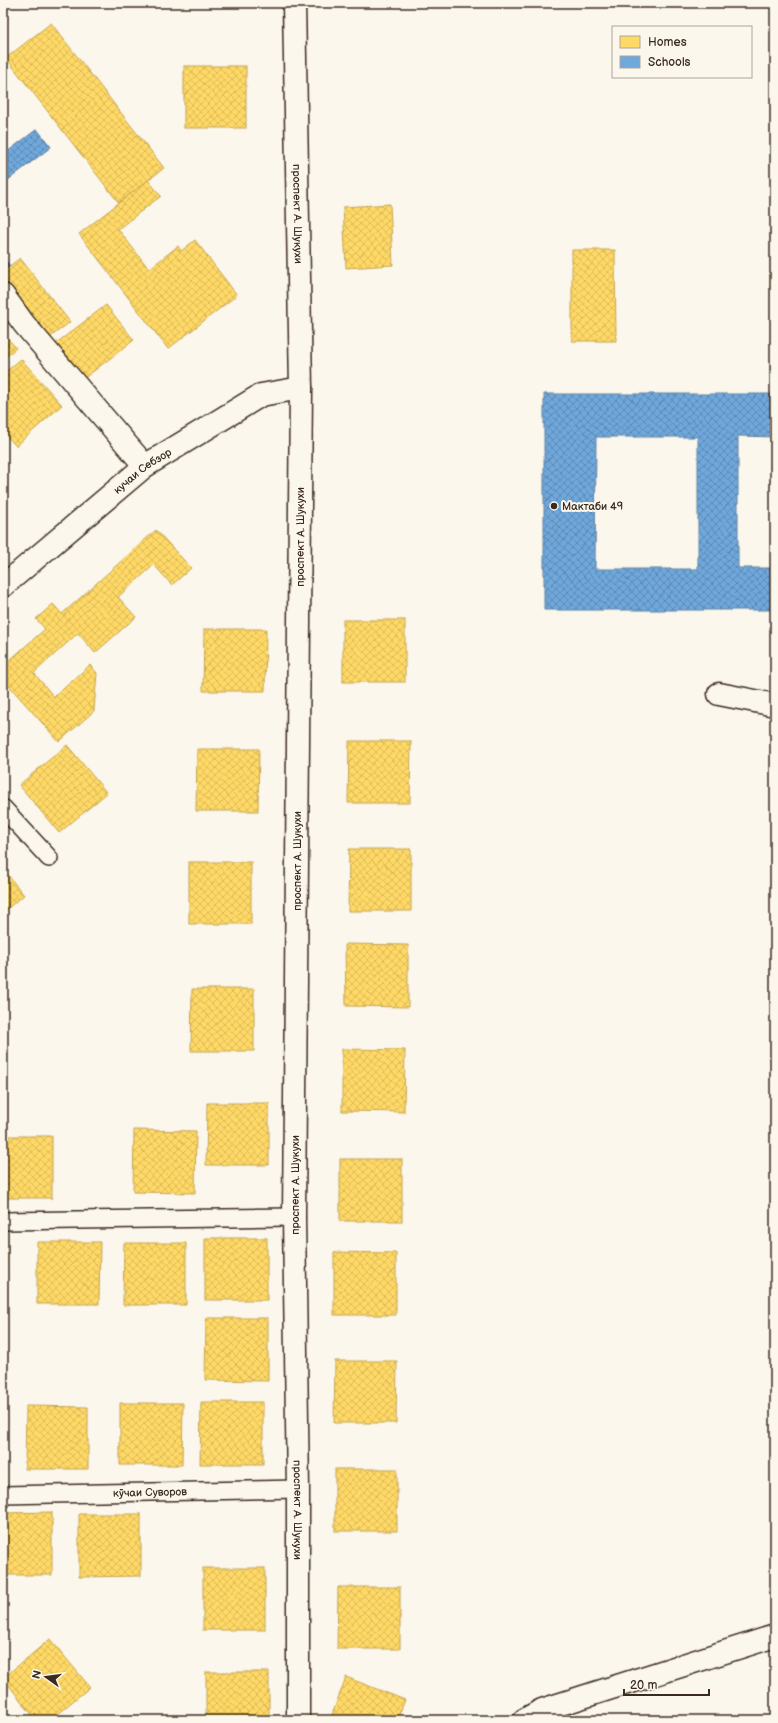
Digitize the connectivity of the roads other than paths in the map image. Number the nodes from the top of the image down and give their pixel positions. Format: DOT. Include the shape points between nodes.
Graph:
graph roads {
  1 [pos="294,3"];
  2 [pos="3,295"];
  3 [pos="301,388"];
  4 [pos="145,466"];
  5 [pos="3,586"];
  6 [pos="719,694"];
  7 [pos="775,705"];
  8 [pos="3,808"];
  9 [pos="49,858"];
  10 [pos="294,1217"];
  11 [pos="3,1220"];
  12 [pos="298,1489"];
  13 [pos="3,1495"];
  14 [pos="775,1636"];
  15 [pos="298,1720"];
  16 [pos="524,1720"];
  1 -- 3 [label="main road, проспект А. Шукухи"];
  2 -- 4 [label="main road" via="24,324"];
  3 -- 4 [label="main road, кучаи Себзор" via="261,395"];
  3 -- 10 [label="main road, проспект А. Шукухи"];
  4 -- 5 [label="main road, кучаи Себзор"];
  6 -- 7 [label="main road"];
  8 -- 9 [label="lane"];
  10 -- 11 [label="lane"];
  10 -- 12 [label="main road, проспект А. Шукухи"];
  12 -- 13 [label="lane, кӯчаи Суворов"];
  12 -- 15 [label="main road, проспект А. Шукухи"];
  14 -- 16 [label="main road" via="542,1710"];
}
